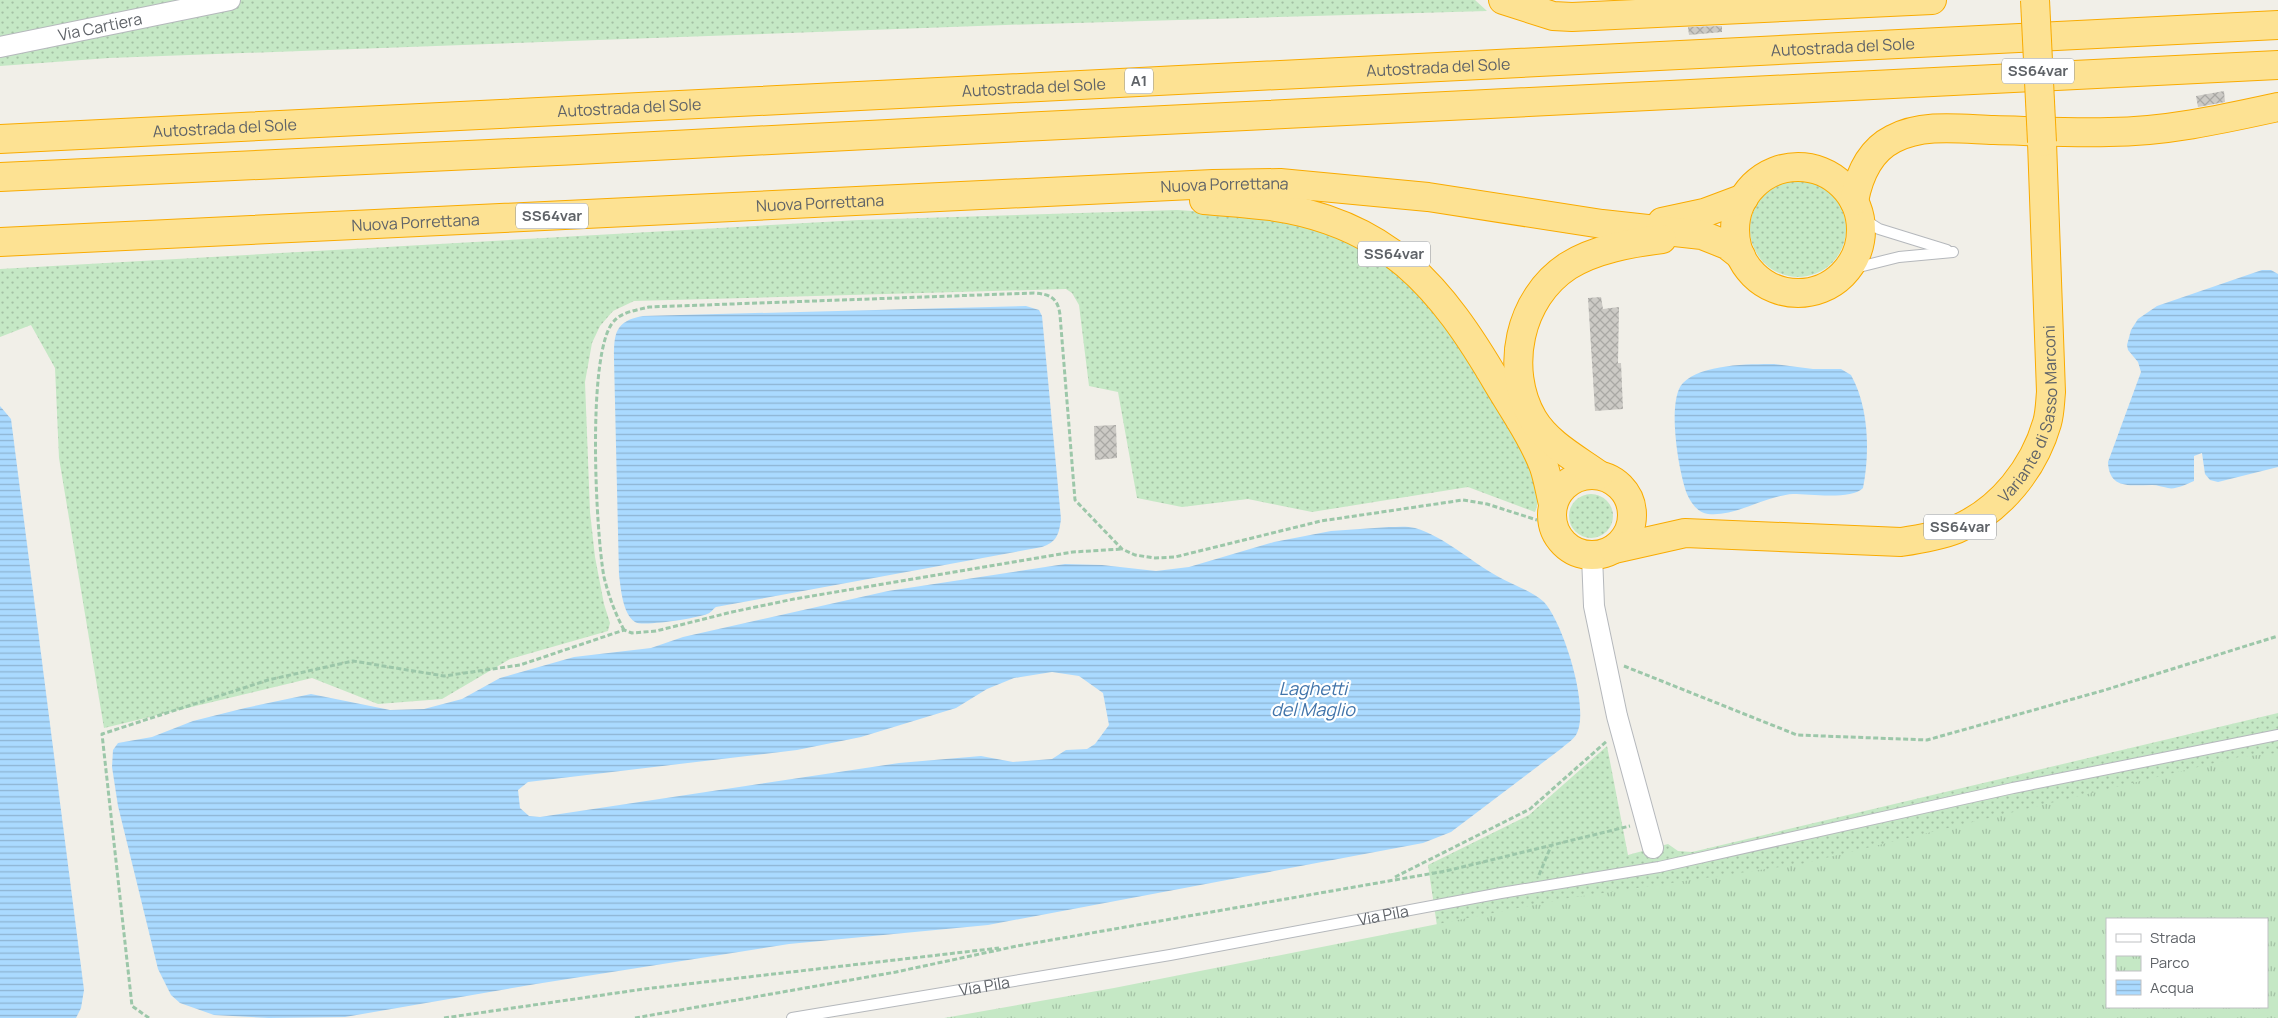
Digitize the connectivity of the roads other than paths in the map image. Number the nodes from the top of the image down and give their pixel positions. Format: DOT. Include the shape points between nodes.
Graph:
graph roads {
  1 [pos="230,0"];
  2 [pos="1503,0"];
  3 [pos="1932,0"];
  4 [pos="2035,0"];
  5 [pos="2278,24"];
  6 [pos="0,47"];
  7 [pos="2278,65"];
  8 [pos="2278,107"];
  9 [pos="0,139"];
  10 [pos="0,177"];
  11 [pos="1103,190"];
  12 [pos="1744,198"];
  13 [pos="1857,209"];
  14 [pos="1638,227"];
  15 [pos="1702,235"];
  16 [pos="0,242"];
  17 [pos="1741,256"];
  18 [pos="1847,270"];
  19 [pos="1599,475"];
  20 [pos="1631,504"];
  21 [pos="1552,514"];
  22 [pos="1685,533"];
  23 [pos="1603,552"];
  24 [pos="2278,735"];
  25 [pos="1652,848"];
  26 [pos="1659,868"];
  27 [pos="792,1018"];
  1 -- 6 [label="street, Via Cartiera"];
  2 -- 3 [label="highway" via="1553,16 1582,17"];
  4 -- 22 [label="highway, Variante di Sasso Marconi / SS64var, bridge" via="2051,392 2048,421 2039,447 2024,473 2006,495 1981,515 1931,537 1901,542"];
  5 -- 9 [label="highway, Autostrada del Sole / A1"];
  7 -- 10 [label="highway" via="1852,83"];
  8 -- 13 [label="highway" via="2126,131 1942,129 1914,132 1893,138 1866,164 1857,182"];
  11 -- 14 [label="highway, Nuova Porrettana / SS64var" via="1280,183 1428,196"];
  11 -- 16 [label="highway, Nuova Porrettana / SS64var"];
  11 -- 21 [label="highway, SS64var" via="1285,209 1350,229 1394,254 1438,294 1471,338 1543,466"];
  12 -- 13 [label="highway, SS64var" via="1756,183 1772,172 1790,167 1809,168 1828,174 1843,185"];
  12 -- 14 [label="highway, SS64var" via="1704,213"];
  12 -- 17 [label="highway, SS64var" via="1736,216"];
  13 -- 18 [label="highway, SS64var" via="1861,236"];
  13 -- 18 [label="lane" via="1879,229 1953,252 1899,257"];
  14 -- 15 [label="highway"];
  15 -- 17 [label="highway, SS64var" via="1727,244"];
  15 -- 19 [label="highway, SS64var" via="1637,243 1588,256 1552,280 1528,315 1517,359 1524,399 1533,419 1545,434"];
  17 -- 18 [label="highway, SS64var" via="1750,271 1781,291 1817,290 1833,283"];
  19 -- 20 [label="highway, SS64var" via="1619,485"];
  19 -- 21 [label="highway" via="1571,481 1558,493"];
  20 -- 22 [label="highway, SS64var" via="1654,521"];
  20 -- 23 [label="highway" via="1630,529 1624,540"];
  21 -- 23 [label="highway, SS64var" via="1556,535 1571,550"];
  22 -- 23 [label="highway, SS64var"];
  23 -- 25 [label="street" via="1594,606 1617,716"];
  24 -- 26 [label="lane, Via Pila" via="2013,788"];
  25 -- 26 [label="lane"];
  26 -- 27 [label="lane, Via Pila" via="1170,956"];
}
